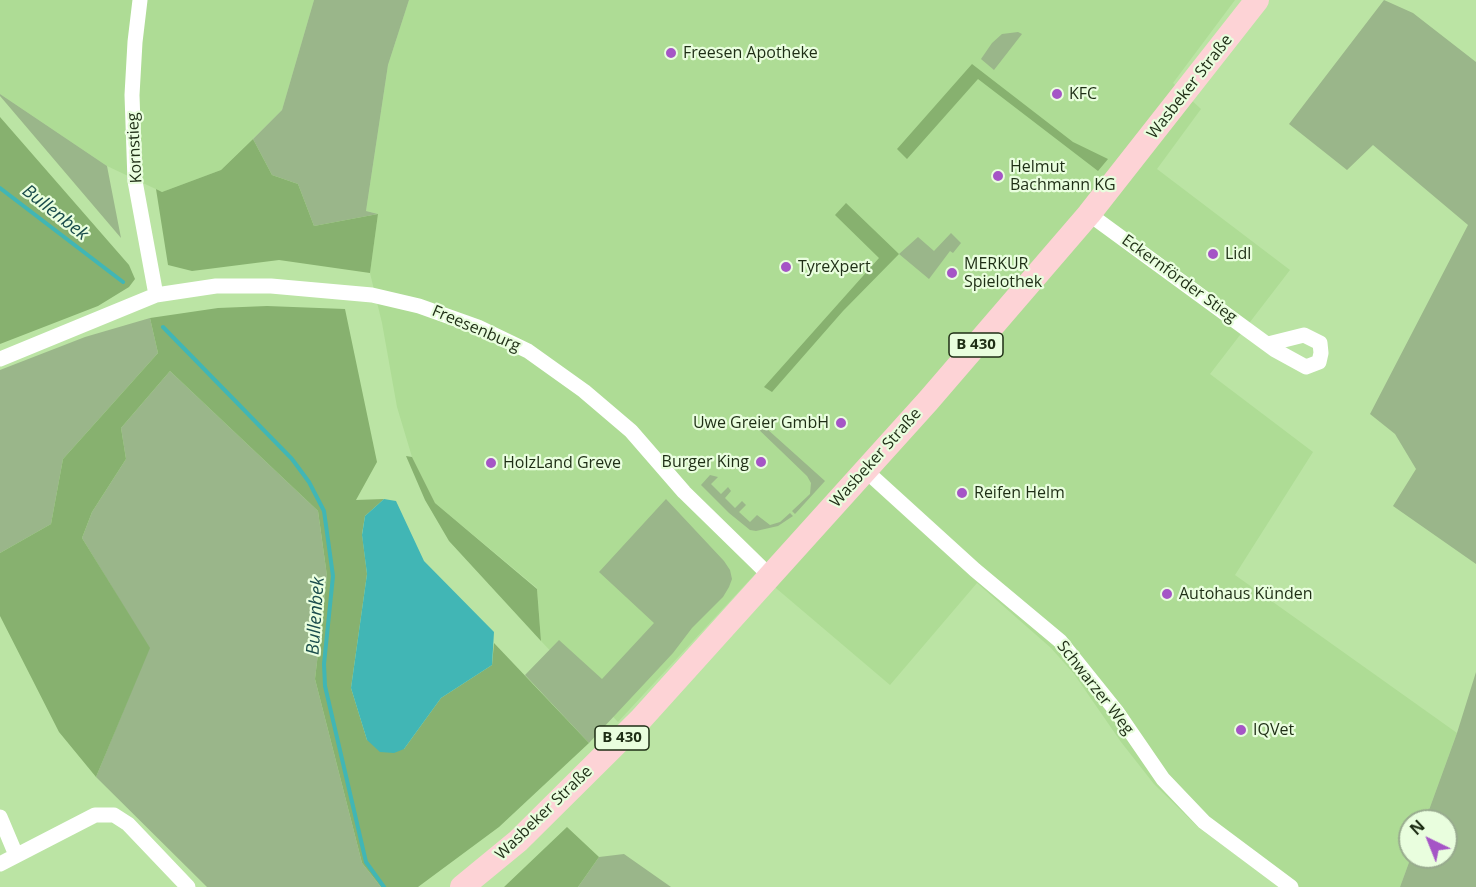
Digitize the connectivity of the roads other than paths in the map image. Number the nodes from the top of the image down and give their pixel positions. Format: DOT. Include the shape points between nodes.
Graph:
graph roads {
  1 [pos="140,0"];
  2 [pos="1257,0"];
  3 [pos="1089,214"];
  4 [pos="156,295"];
  5 [pos="1268,344"];
  6 [pos="0,359"];
  7 [pos="865,470"];
  8 [pos="770,576"];
  9 [pos="0,817"];
  10 [pos="16,855"];
  11 [pos="0,864"];
  12 [pos="188,887"];
  13 [pos="462,887"];
  14 [pos="1291,887"];
  1 -- 4 [label="street, Kornstieg" via="132,95 135,181"];
  2 -- 3 [label="main road, Wasbeker Straße / B 430"];
  3 -- 5 [label="street, Eckernförder Stieg"];
  3 -- 7 [label="main road, Wasbeker Straße / B 430"];
  4 -- 6 [label="street, Freesenburg"];
  4 -- 8 [label="street, Freesenburg" via="216,286 271,286 372,295 419,306 478,327 528,351 631,431 684,492"];
  7 -- 8 [label="main road, Wasbeker Straße / B 430"];
  7 -- 14 [label="street, Schwarzer Weg" via="1060,641 1117,712 1163,779 1204,822"];
  8 -- 13 [label="main road, Wasbeker Straße / B 430" via="641,719 518,841"];
  9 -- 10 [label="street"];
  10 -- 11 [label="street"];
  10 -- 12 [label="street" via="95,815 114,815 128,824"];
}
